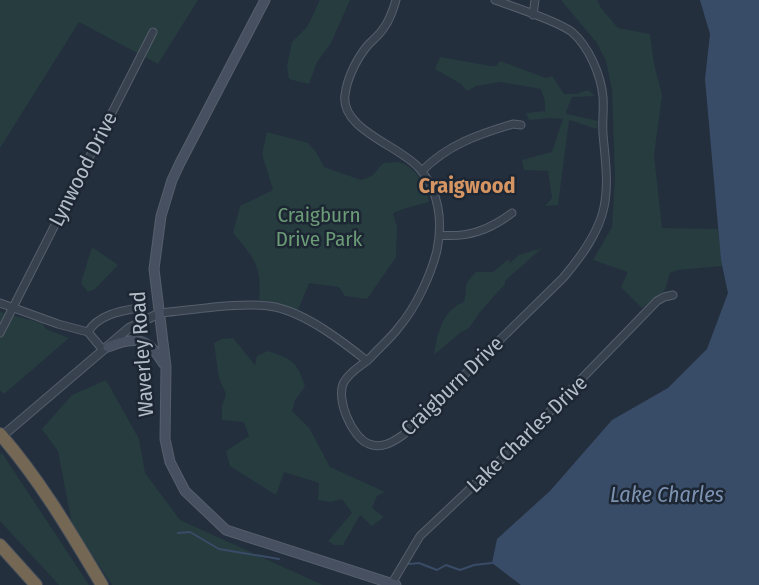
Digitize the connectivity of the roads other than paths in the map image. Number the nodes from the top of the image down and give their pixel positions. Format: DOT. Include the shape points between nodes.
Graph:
graph roads {
  1 [pos="265,0"];
  2 [pos="396,0"];
  3 [pos="495,0"];
  4 [pos="535,0"];
  5 [pos="533,15"];
  6 [pos="153,32"];
  7 [pos="521,125"];
  8 [pos="422,171"];
  9 [pos="512,213"];
  10 [pos="439,235"];
  11 [pos="673,295"];
  12 [pos="0,303"];
  13 [pos="12,306"];
  14 [pos="138,308"];
  15 [pos="160,314"];
  16 [pos="88,332"];
  17 [pos="0,333"];
  18 [pos="106,349"];
  19 [pos="367,361"];
  20 [pos="165,367"];
  21 [pos="1,436"];
  22 [pos="0,545"];
  23 [pos="394,584"];
  24 [pos="36,585"];
  25 [pos="102,585"];
  1 -- 15 [label="main road, Waverley Road" via="180,163 166,198 154,269"];
  2 -- 8 [label="street, Craigburn Drive" via="386,25 359,58 346,87 345,104 355,123"];
  3 -- 5 [label="street, Craigburn Drive"];
  4 -- 5 [label="street"];
  5 -- 19 [label="street, Craigburn Drive" via="572,32 600,79 607,187 599,222 584,251 563,278 403,435 379,446 358,436 341,401 343,383"];
  6 -- 13 [label="street, Lynwood Drive"];
  7 -- 8 [label="street" via="467,139"];
  8 -- 10 [label="street, Craigburn Drive" via="434,192"];
  9 -- 10 [label="street" via="475,233"];
  10 -- 19 [label="street, Craigburn Drive" via="426,280 400,327"];
  11 -- 23 [label="street, Lake Charles Drive" via="659,299 527,435 424,532"];
  12 -- 13 [label="street"];
  13 -- 16 [label="street"];
  13 -- 17 [label="street, Lynwood Drive"];
  14 -- 16 [label="street" via="101,319"];
  15 -- 18 [label="street" via="129,328"];
  15 -- 19 [label="street" via="246,306 276,308 303,318"];
  15 -- 20 [label="main road, Waverley Road"];
  16 -- 18 [label="street"];
  18 -- 20 [label="main road" via="137,340 155,350"];
  18 -- 21 [label="street"];
  20 -- 23 [label="main road, Waverley Road" via="165,439 170,462 185,491 226,530"];
  21 -- 25 [label="highway" via="68,528"];
  22 -- 24 [label="highway"];
}
